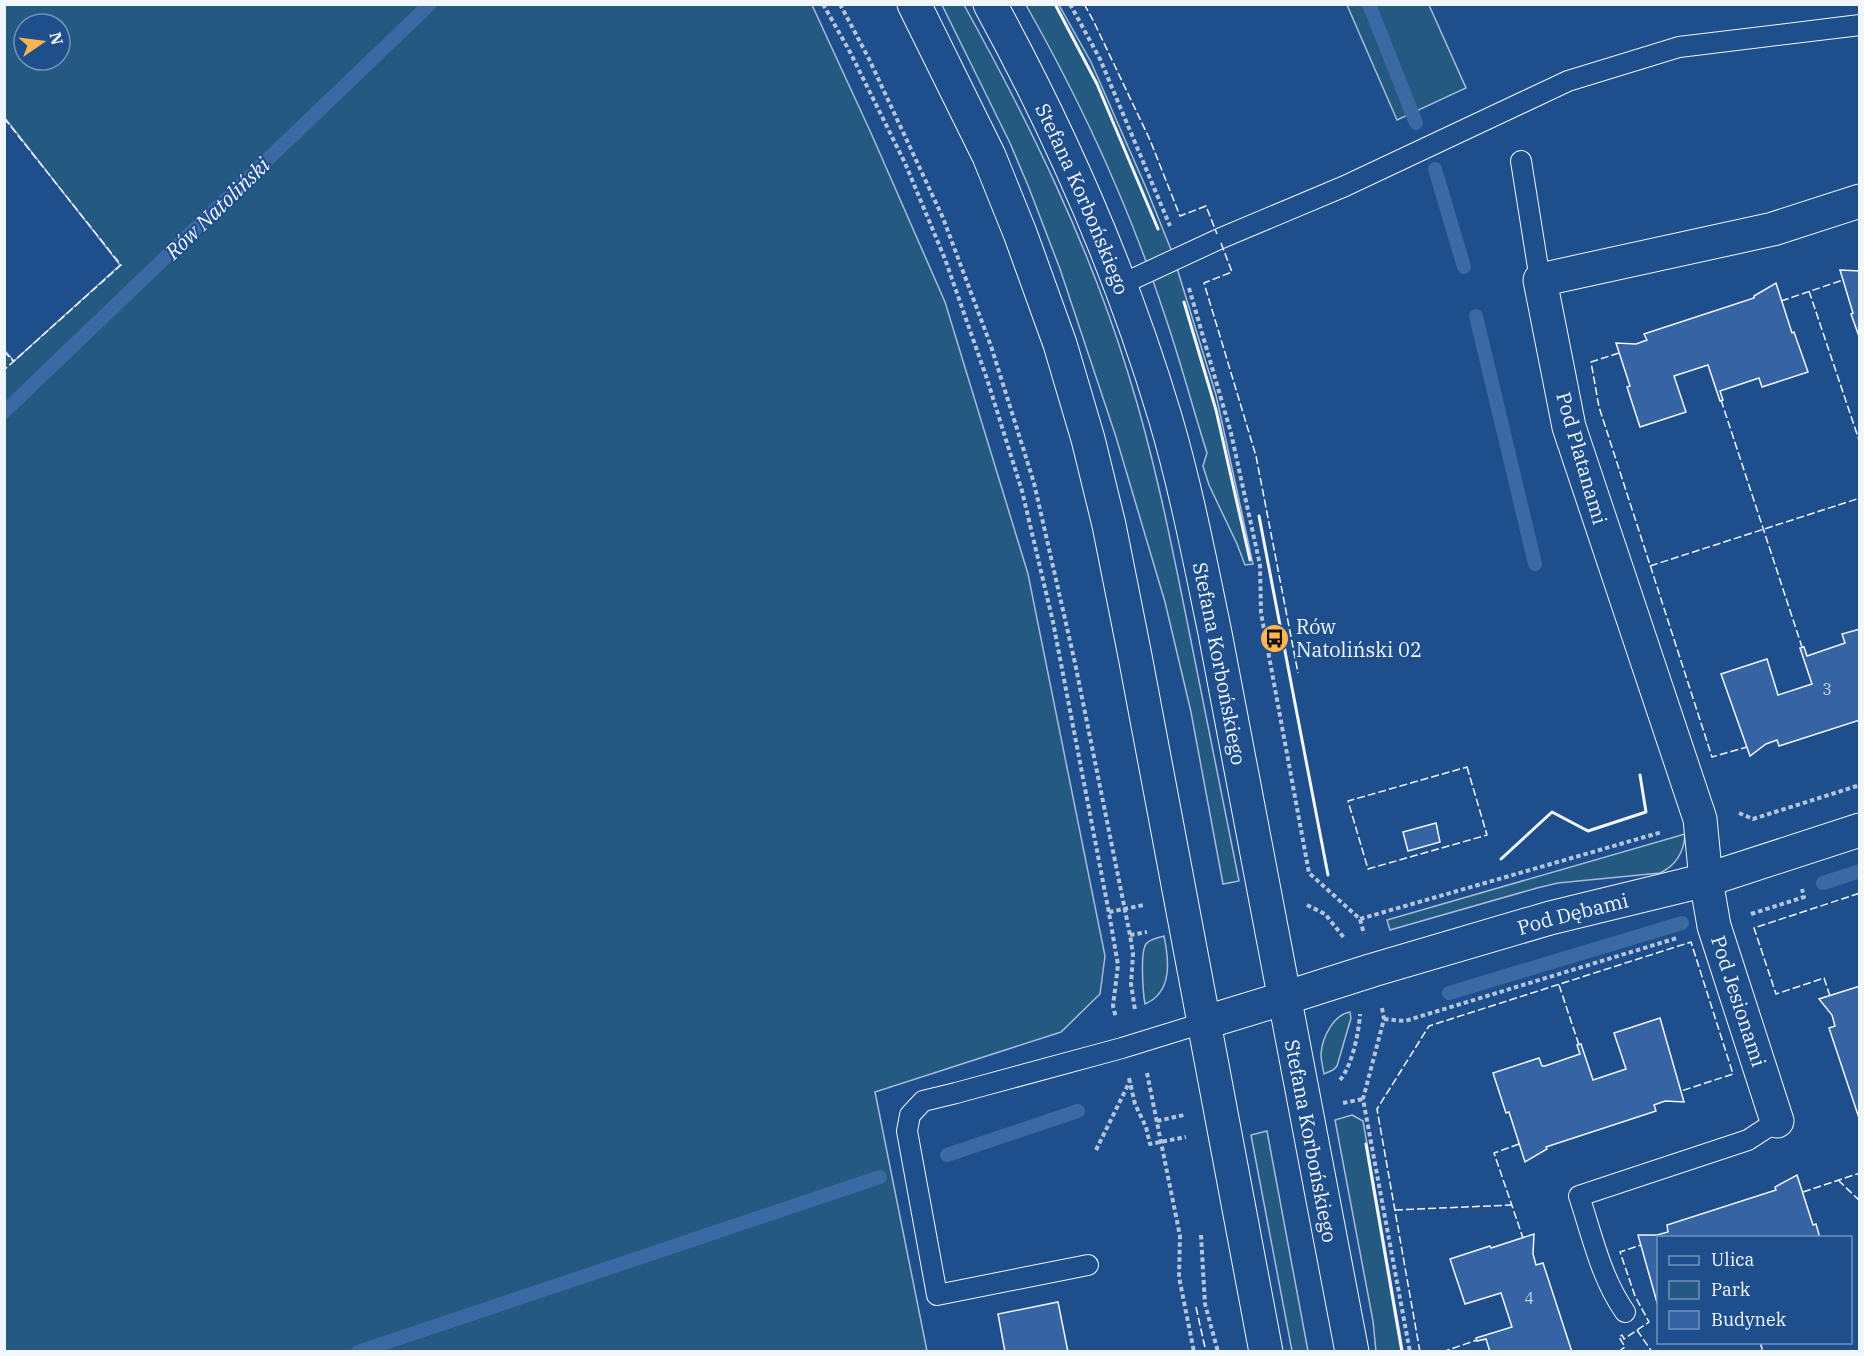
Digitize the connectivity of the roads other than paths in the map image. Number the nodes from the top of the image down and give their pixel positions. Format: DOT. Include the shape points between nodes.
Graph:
graph roads {
  1 [pos="914,4"];
  2 [pos="990,4"];
  3 [pos="1860,25"];
  4 [pos="1521,161"];
  5 [pos="1860,201"];
  6 [pos="1540,280"];
  7 [pos="1120,285"];
  8 [pos="1860,831"];
  9 [pos="1706,880"];
  10 [pos="1285,998"];
  11 [pos="1203,1023"];
  12 [pos="1777,1121"];
  13 [pos="1088,1265"];
  14 [pos="1625,1312"];
  15 [pos="1266,1352"];
  16 [pos="1352,1352"];
  1 -- 11 [label="street" via="989,156 1060,345 1085,429 1109,525"];
  2 -- 7 [label="street, Stefana Korbońskiego" via="1054,130"];
  3 -- 7 [label="lane" via="1678,47 1568,81 1345,186"];
  4 -- 6 [label="lane"];
  5 -- 6 [label="street" via="1773,229"];
  6 -- 9 [label="street, Pod Platanami" via="1569,427 1700,819"];
  7 -- 10 [label="street, Stefana Korbońskiego" via="1165,418 1192,527"];
  8 -- 9 [label="street, Pod Dębami"];
  9 -- 10 [label="street, Pod Dębami" via="1550,918"];
  9 -- 12 [label="street, Pod Jesionami" via="1714,926"];
  10 -- 11 [label="street, Pod Dębami"];
  10 -- 16 [label="street, Stefana Korbońskiego"];
  11 -- 13 [label="lane" via="923,1101 910,1115 908,1131 937,1295"];
  11 -- 15 [label="street"];
  12 -- 14 [label="lane" via="1748,1140 1579,1196 1606,1280"];
}
